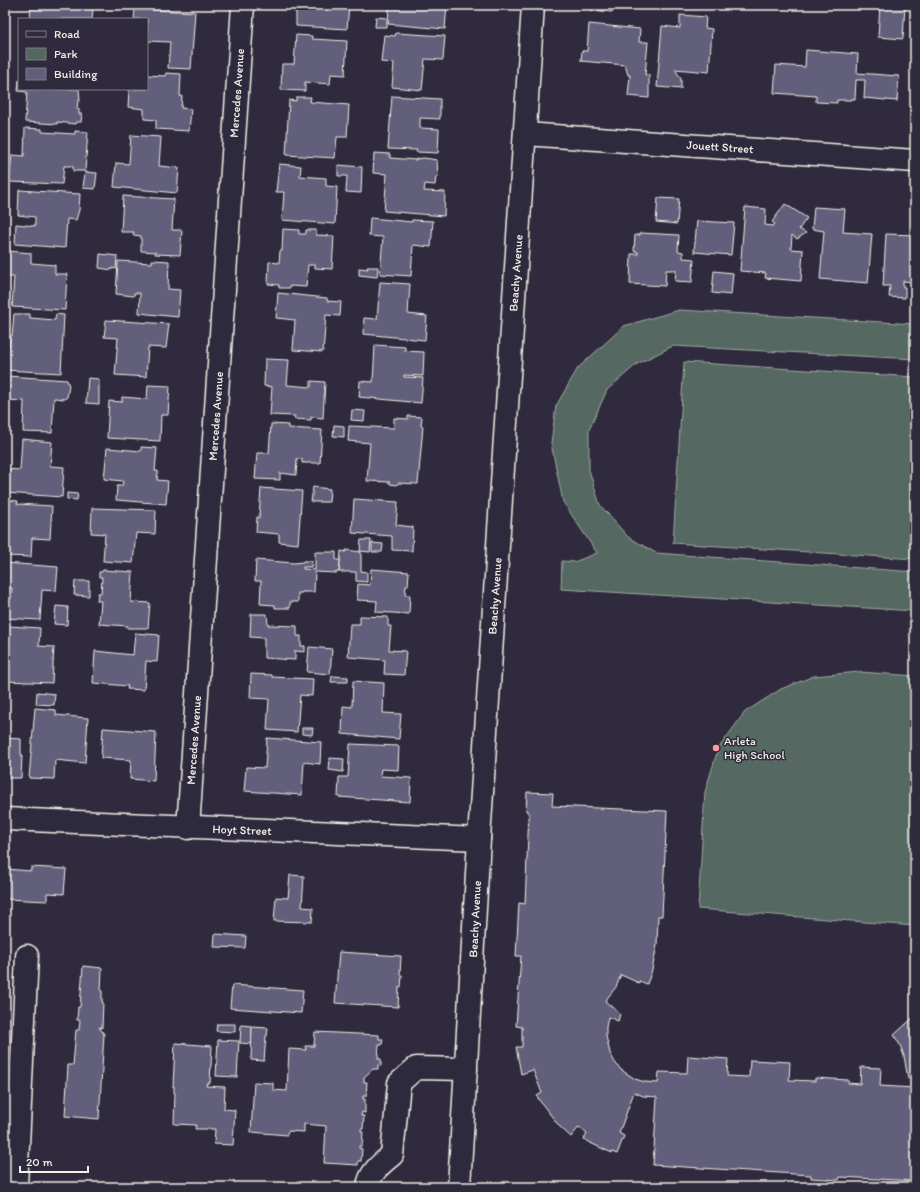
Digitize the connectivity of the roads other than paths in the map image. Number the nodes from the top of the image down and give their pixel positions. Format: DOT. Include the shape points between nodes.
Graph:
graph roads {
  1 [pos="243,5"];
  2 [pos="533,5"];
  3 [pos="525,134"];
  4 [pos="915,161"];
  5 [pos="5,819"];
  6 [pos="188,828"];
  7 [pos="479,839"];
  8 [pos="27,956"];
  9 [pos="466,1069"];
  10 [pos="16,1187"];
  11 [pos="368,1187"];
  12 [pos="459,1187"];
  1 -- 6 [label="street, Mercedes Avenue"];
  2 -- 3 [label="street, Beachy Avenue"];
  3 -- 4 [label="street, Jouett Street"];
  3 -- 7 [label="street, Beachy Avenue"];
  5 -- 6 [label="street, Hoyt Street"];
  6 -- 7 [label="street, Hoyt Street"];
  7 -- 9 [label="street, Beachy Avenue"];
  8 -- 10 [label="street"];
  9 -- 11 [label="street" via="416,1068 399,1083 392,1155 376,1168"];
  9 -- 12 [label="street, Beachy Avenue"];
}
